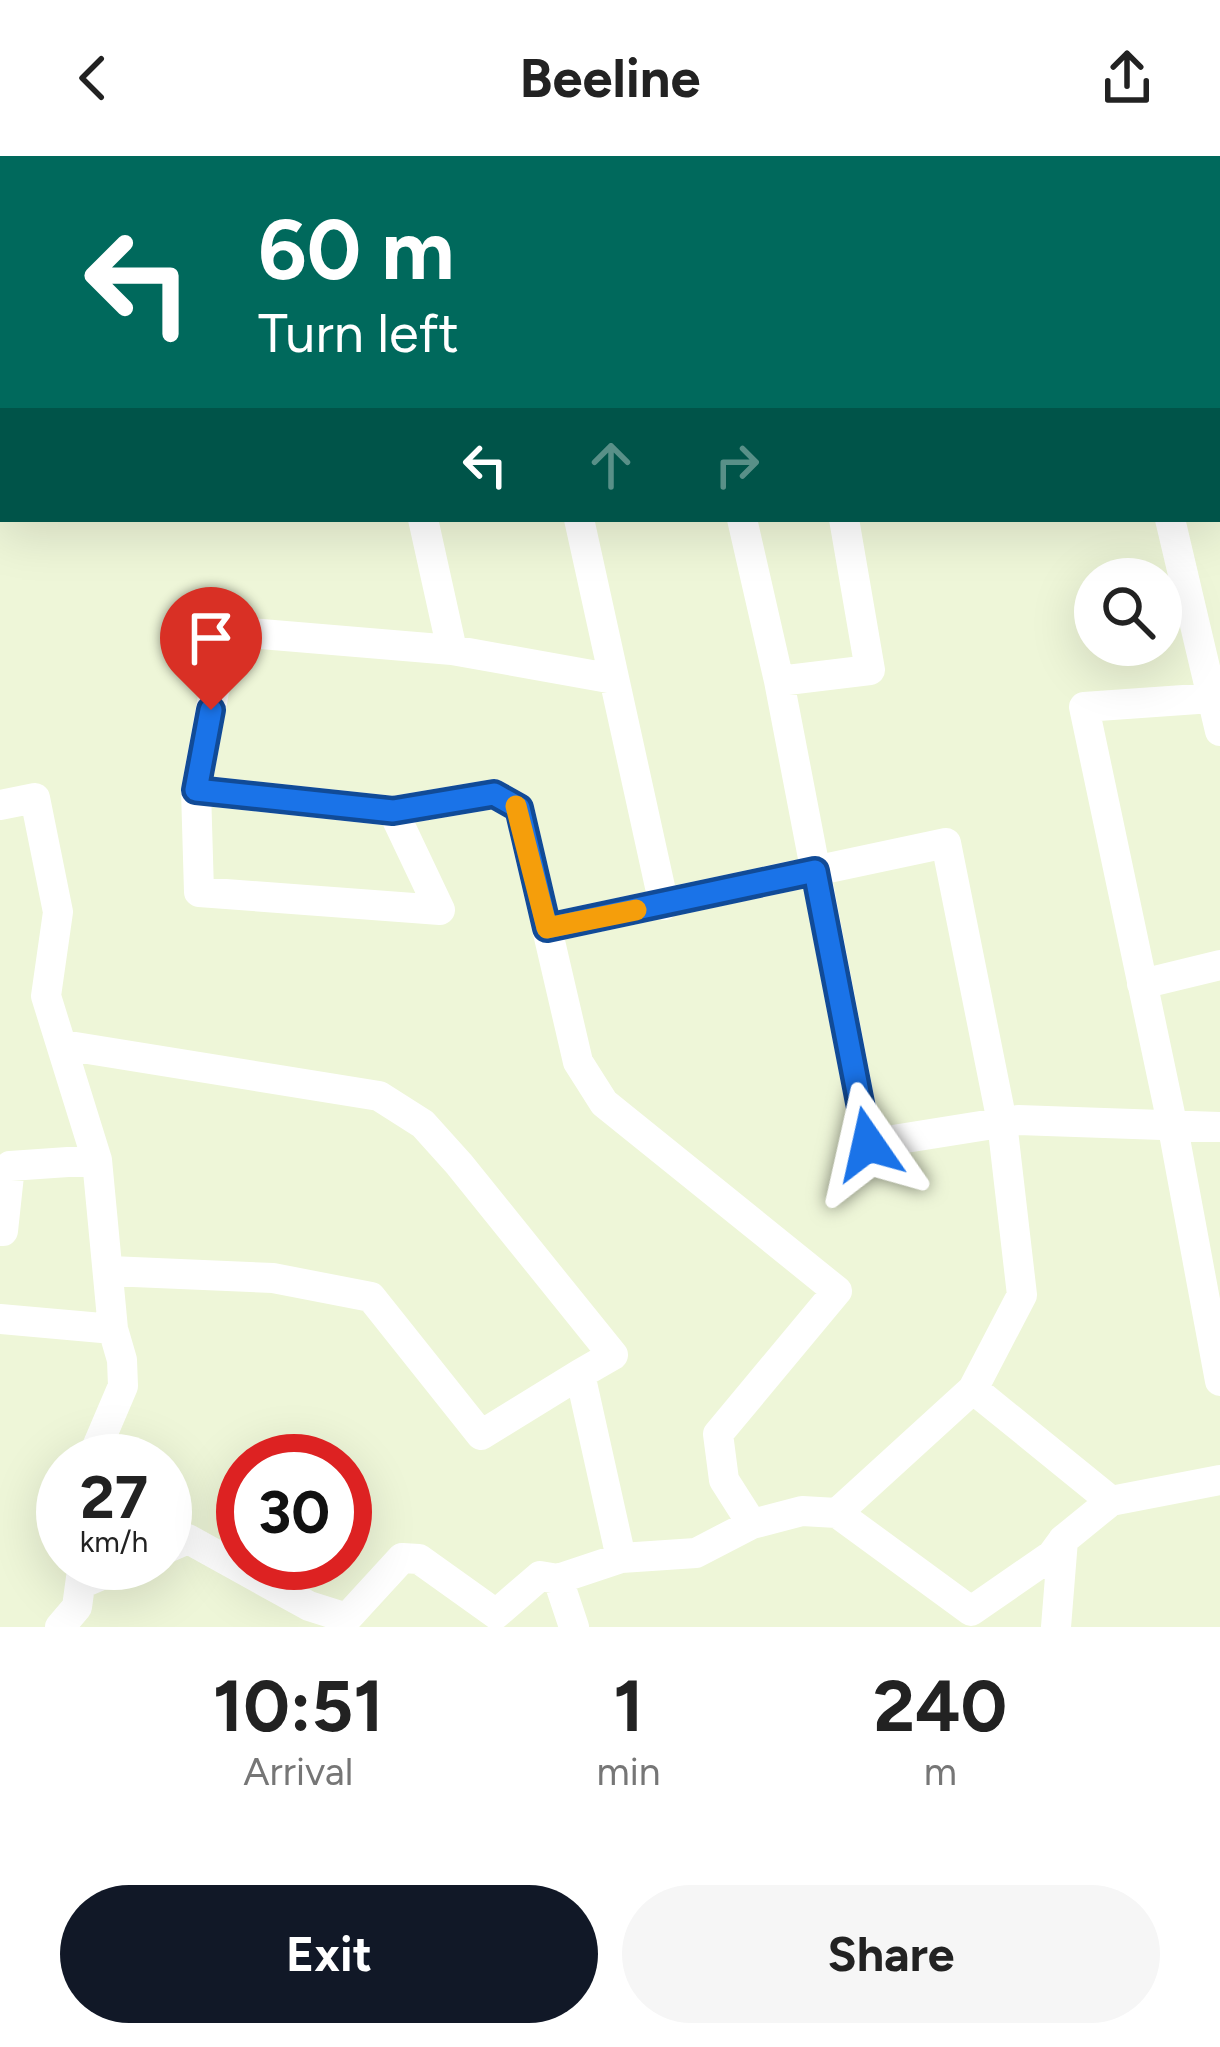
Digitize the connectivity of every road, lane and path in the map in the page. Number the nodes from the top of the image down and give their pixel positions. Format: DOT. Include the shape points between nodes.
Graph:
graph roads {
  1 [pos="424,522"];
  2 [pos="579,522"];
  3 [pos="743,522"];
  4 [pos="845,522"];
  5 [pos="1171,522"];
  6 [pos="452,650"];
  7 [pos="614,679"];
  8 [pos="779,681"];
  9 [pos="1212,698"];
  10 [pos="1220,730"];
  11 [pos="196,790"];
  12 [pos="0,805"];
  13 [pos="393,811"];
  14 [pos="815,871"];
  15 [pos="664,905"];
  16 [pos="547,928"];
  17 [pos="1220,965"];
  18 [pos="1142,984"];
  19 [pos="62,1045"];
  20 [pos="1001,1122"];
  21 [pos="1220,1127"];
  22 [pos="1172,1128"];
  23 [pos="97,1160"];
  24 [pos="0,1231"];
  25 [pos="110,1270"];
  26 [pos="1212,1291"];
  27 [pos="0,1319"];
  28 [pos="113,1330"];
  29 [pos="580,1374"];
  30 [pos="1220,1381"];
  31 [pos="973,1390"];
  32 [pos="103,1434"];
  33 [pos="1220,1480"];
  34 [pos="1111,1501"];
  35 [pos="837,1513"];
  36 [pos="752,1524"];
  37 [pos="1063,1540"];
  38 [pos="192,1541"];
  39 [pos="621,1558"];
  40 [pos="558,1579"];
  41 [pos="80,1590"];
  42 [pos="968,1619"];
  43 [pos="60,1627"];
  44 [pos="574,1627"];
  45 [pos="1056,1627"];
  1 -- 6 [label="street"];
  2 -- 7 [label="street"];
  3 -- 8 [label="street"];
  4 -- 8 [label="street" via="870,670"];
  5 -- 9 [label="street"];
  6 -- 7 [label="street"];
  6 -- 11 [label="street" via="225,631"];
  7 -- 15 [label="street"];
  8 -- 14 [label="street"];
  9 -- 10 [label="street"];
  9 -- 18 [label="street" via="1084,706"];
  11 -- 13 [label="street"];
  11 -- 13 [label="street" via="199,892 440,910"];
  12 -- 19 [label="street" via="35,798 58,912 46,996"];
  13 -- 16 [label="street" via="494,794 519,808"];
  14 -- 15 [label="street"];
  14 -- 20 [label="street" via="868,1144"];
  14 -- 20 [label="street" via="946,843"];
  15 -- 16 [label="street"];
  16 -- 36 [label="street" via="578,1062 604,1102 837,1291 718,1434 724,1480"];
  17 -- 18 [label="street"];
  18 -- 22 [label="street"];
  19 -- 23 [label="street"];
  19 -- 29 [label="street" via="379,1096 423,1124 613,1355"];
  20 -- 22 [label="street"];
  20 -- 31 [label="street" via="1022,1295"];
  21 -- 22 [label="street"];
  22 -- 26 [label="street"];
  23 -- 24 [label="street" via="10,1166"];
  23 -- 25 [label="street"];
  25 -- 28 [label="street"];
  25 -- 29 [label="street" via="273,1278 371,1297 481,1435"];
  26 -- 30 [label="street"];
  27 -- 28 [label="street"];
  28 -- 32 [label="street" via="123,1386"];
  29 -- 39 [label="street"];
  31 -- 34 [label="street"];
  31 -- 35 [label="street"];
  33 -- 34 [label="street"];
  34 -- 37 [label="street"];
  35 -- 36 [label="street" via="802,1511"];
  35 -- 42 [label="street"];
  36 -- 39 [label="street" via="696,1553"];
  37 -- 42 [label="street"];
  37 -- 45 [label="street"];
  38 -- 40 [label="street" via="308,1606 347,1618 402,1558 419,1559 496,1615 540,1576"];
  39 -- 40 [label="street"];
  40 -- 44 [label="street"];
  41 -- 43 [label="street"];
}
